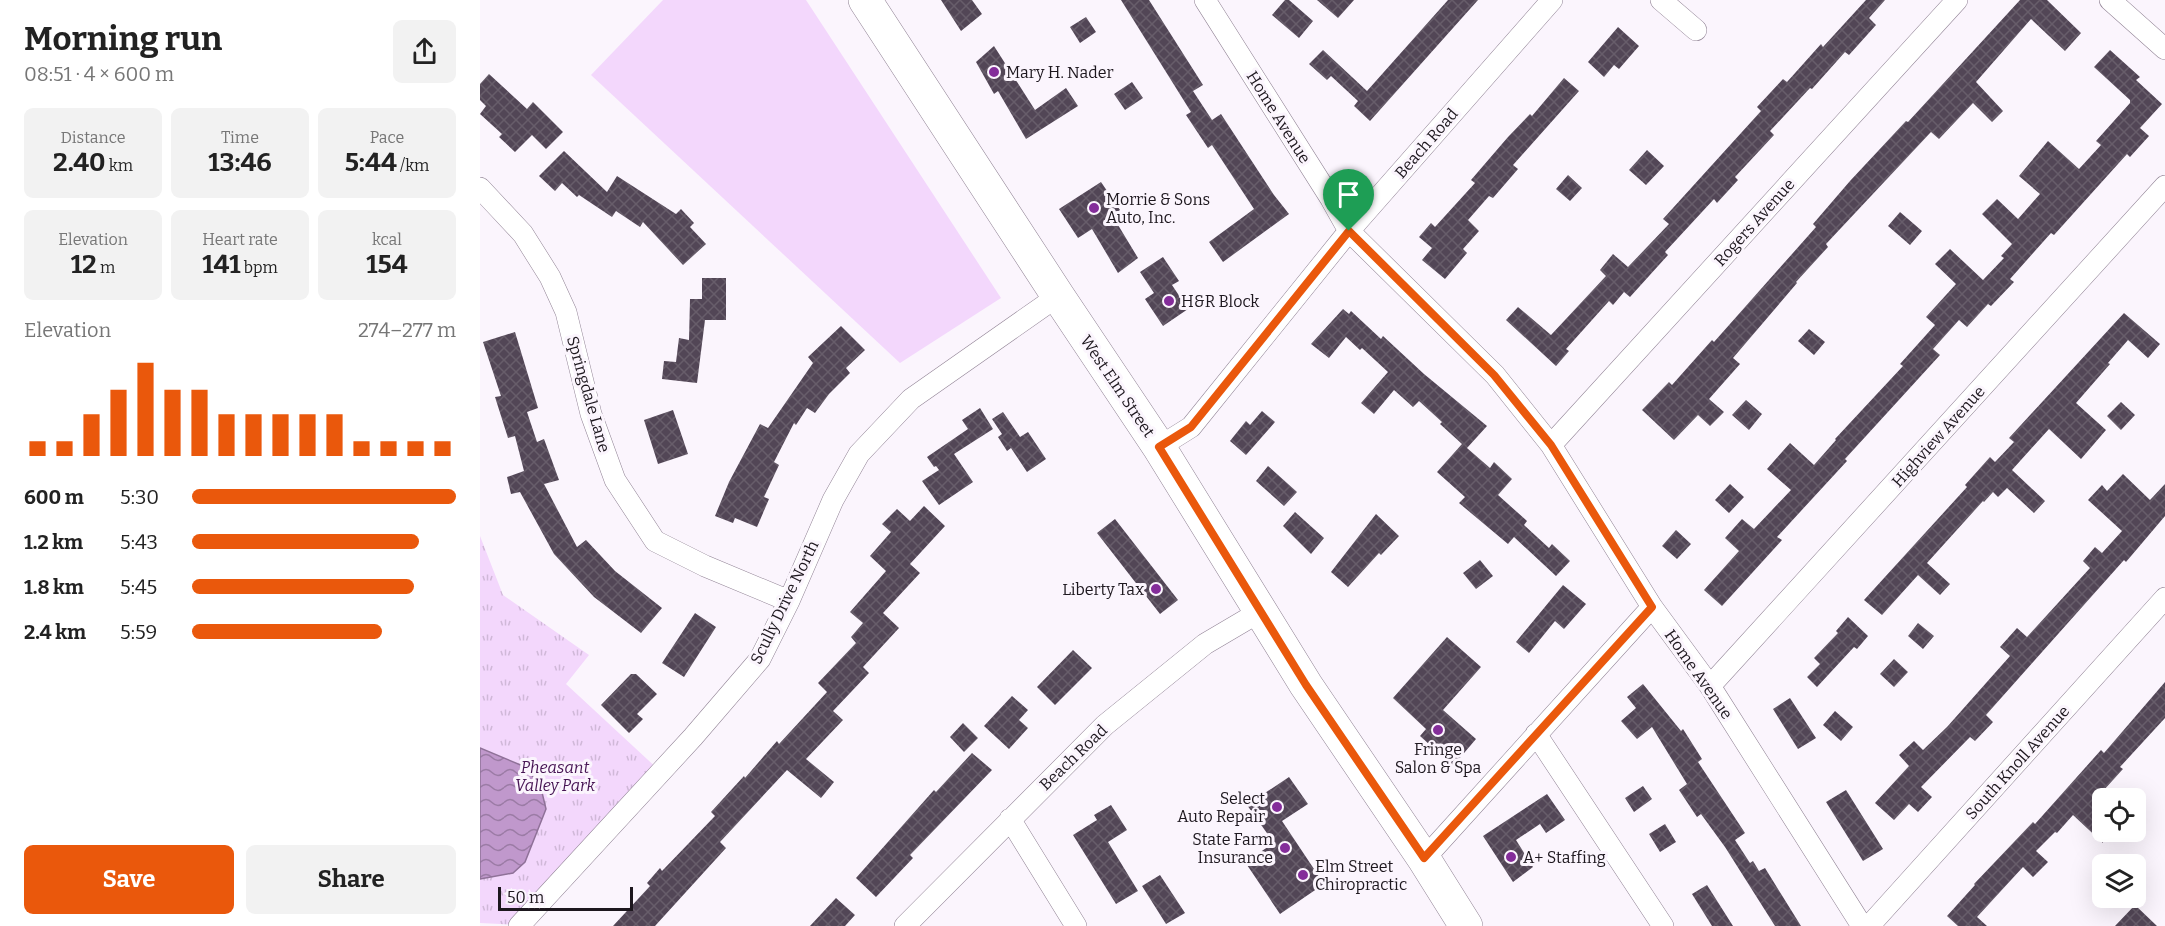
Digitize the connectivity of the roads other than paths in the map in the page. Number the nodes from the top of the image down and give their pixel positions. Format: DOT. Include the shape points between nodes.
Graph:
graph roads {
  1 [pos="865,0"];
  2 [pos="1205,0"];
  3 [pos="1552,0"];
  4 [pos="1661,0"];
  5 [pos="1957,0"];
  6 [pos="2110,0"];
  7 [pos="1696,30"];
  8 [pos="2165,49"];
  9 [pos="2165,186"];
  10 [pos="480,188"];
  11 [pos="1349,231"];
  12 [pos="1058,296"];
  13 [pos="1551,445"];
  14 [pos="1159,447"];
  15 [pos="2165,598"];
  16 [pos="789,601"];
  17 [pos="1652,607"];
  18 [pos="1261,611"];
  19 [pos="1710,686"];
  20 [pos="1536,734"];
  21 [pos="1010,819"];
  22 [pos="1424,858"];
  23 [pos="519,926"];
  24 [pos="905,926"];
  25 [pos="1076,926"];
  26 [pos="1466,926"];
  27 [pos="1663,926"];
  28 [pos="1862,926"];
  29 [pos="1869,926"];
  1 -- 12 [label="main road, West Elm Street"];
  2 -- 11 [label="street, Home Avenue"];
  3 -- 11 [label="street, Beach Road"];
  4 -- 7 [label="street"];
  5 -- 13 [label="street, Rogers Avenue"];
  6 -- 8 [label="street"];
  9 -- 19 [label="street, Highview Avenue"];
  10 -- 16 [label="street, Springdale Lane" via="524,234 550,277 566,312 591,414 615,480 655,541"];
  11 -- 13 [label="street, Home Avenue" via="1494,375"];
  11 -- 14 [label="street, Beach Road" via="1191,427"];
  12 -- 14 [label="main road, West Elm Street"];
  12 -- 16 [label="street, Scully Drive North" via="911,399 859,454 833,500"];
  13 -- 17 [label="street, Home Avenue"];
  14 -- 18 [label="main road, West Elm Street"];
  15 -- 29 [label="street, South Knoll Avenue"];
  16 -- 23 [label="street, Scully Drive North" via="760,659"];
  17 -- 19 [label="street, Home Avenue"];
  17 -- 20 [label="street"];
  18 -- 21 [label="street, Beach Road" via="1205,644 1105,725"];
  18 -- 22 [label="main road, West Elm Street" via="1306,685"];
  19 -- 28 [label="street, Home Avenue"];
  20 -- 22 [label="street"];
  20 -- 27 [label="street"];
  21 -- 24 [label="street, Beach Road"];
  21 -- 25 [label="street"];
  22 -- 26 [label="main road, West Elm Street"];
}
